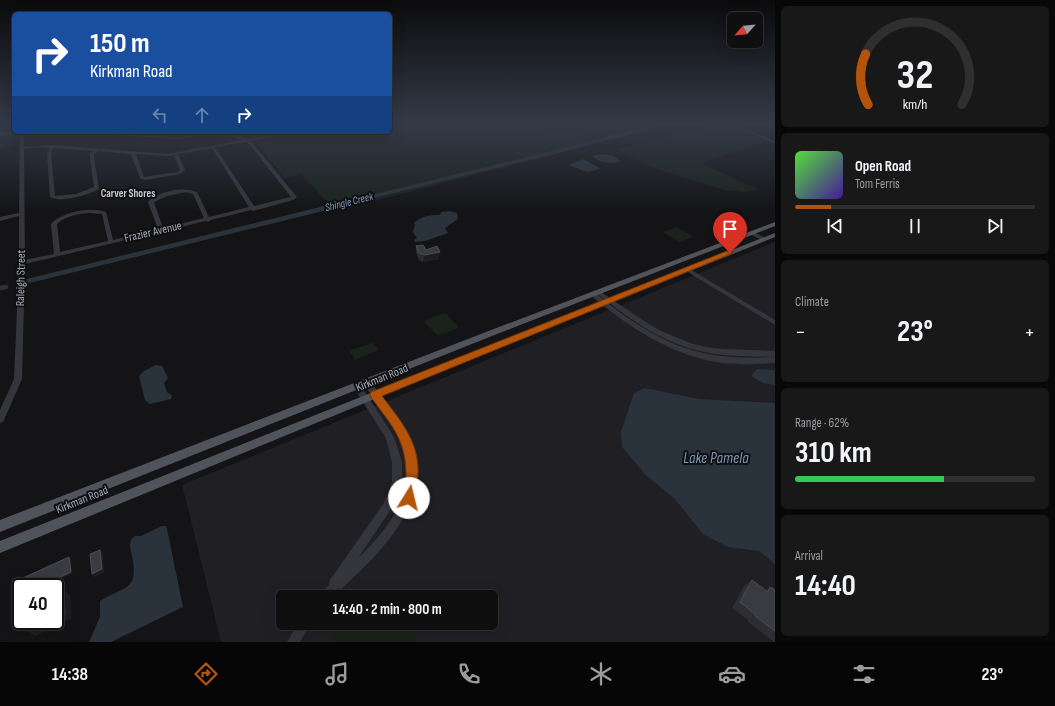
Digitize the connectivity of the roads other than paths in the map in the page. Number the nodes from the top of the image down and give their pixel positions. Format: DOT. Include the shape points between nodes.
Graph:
graph roads {
  1 [pos="23,152"];
  2 [pos="50,152"];
  3 [pos="95,152"];
  4 [pos="133,152"];
  5 [pos="187,152"];
  6 [pos="216,152"];
  7 [pos="258,152"];
  8 [pos="176,154"];
  9 [pos="253,209"];
  10 [pos="22,213"];
  11 [pos="0,217"];
  12 [pos="208,220"];
  13 [pos="775,224"];
  14 [pos="161,230"];
  15 [pos="753,232"];
  16 [pos="775,235"];
  17 [pos="766,239"];
  18 [pos="111,242"];
  19 [pos="57,255"];
  20 [pos="22,263"];
  21 [pos="688,270"];
  22 [pos="595,293"];
  23 [pos="606,302"];
  24 [pos="775,323"];
  25 [pos="775,354"];
  26 [pos="775,360"];
  27 [pos="362,384"];
  28 [pos="370,397"];
  29 [pos="0,420"];
  30 [pos="0,526"];
  31 [pos="0,547"];
  32 [pos="331,590"];
  33 [pos="333,590"];
  34 [pos="301,630"];
  35 [pos="294,642"];
  1 -- 10 [label="street, Raleigh Street"];
  2 -- 3 [label="street" via="53,197 61,198 97,188 92,158"];
  4 -- 8 [label="street"];
  4 -- 8 [label="street" via="142,178 145,179 178,174 183,170"];
  5 -- 8 [label="street"];
  6 -- 9 [label="street"];
  7 -- 9 [label="street, Frazier Avenue" via="294,197 285,202"];
  9 -- 12 [label="street, Frazier Avenue"];
  10 -- 11 [label="street"];
  10 -- 20 [label="street, Raleigh Street"];
  12 -- 14 [label="street, Frazier Avenue"];
  12 -- 14 [label="street" via="195,193 186,190 157,197 151,202"];
  13 -- 15 [label="main road, Kirkman Road"];
  14 -- 18 [label="street, Frazier Avenue"];
  15 -- 17 [label="street"];
  15 -- 22 [label="main road, Kirkman Road"];
  16 -- 17 [label="main road, Kirkman Road"];
  17 -- 21 [label="main road, Kirkman Road"];
  18 -- 19 [label="street, Frazier Avenue"];
  18 -- 19 [label="street" via="102,211 61,218 54,224"];
  19 -- 20 [label="street, Frazier Avenue"];
  20 -- 29 [label="street, Raleigh Street" via="18,379"];
  21 -- 23 [label="main road, Kirkman Road"];
  21 -- 24 [label="street"];
  22 -- 23 [label="street"];
  22 -- 27 [label="main road, Kirkman Road"];
  23 -- 25 [label="street" via="675,341 723,352"];
  23 -- 26 [label="street" via="636,329 687,352 735,361"];
  23 -- 28 [label="main road, Kirkman Road"];
  27 -- 28 [label="street"];
  27 -- 30 [label="main road, Kirkman Road"];
  28 -- 31 [label="main road, Kirkman Road"];
  28 -- 32 [label="street" via="390,437 397,462 396,482 388,506"];
  28 -- 33 [label="street" via="404,434 411,453 413,474 409,498 386,536"];
  34 -- 35 [label="street"];
}
